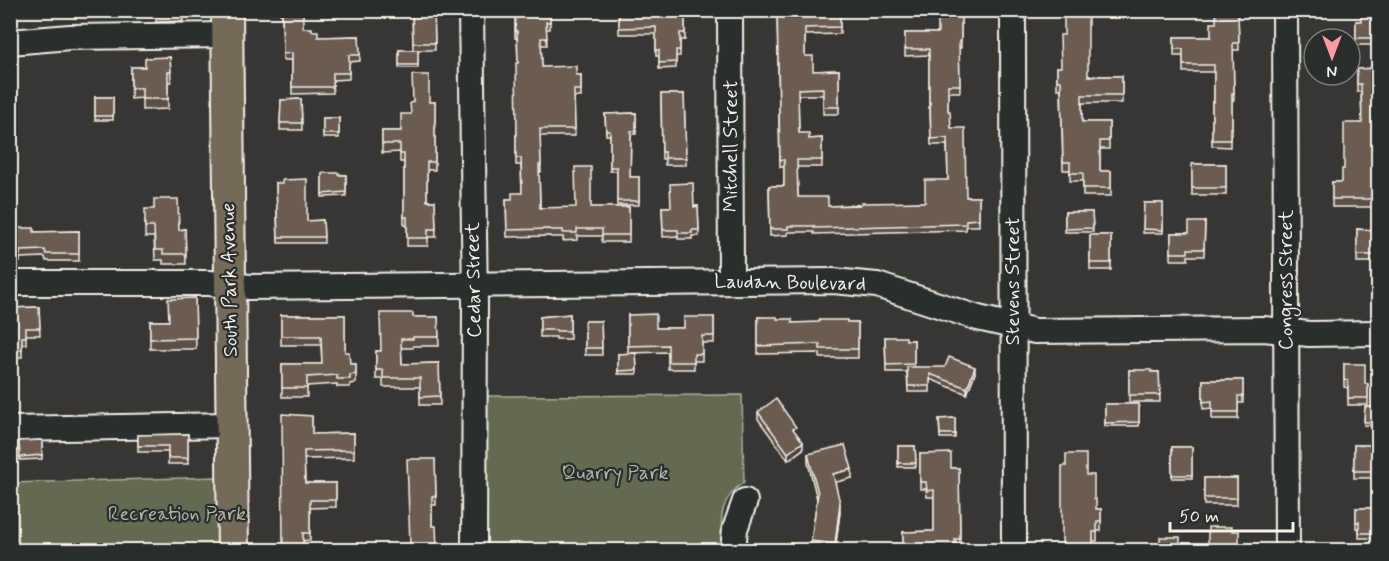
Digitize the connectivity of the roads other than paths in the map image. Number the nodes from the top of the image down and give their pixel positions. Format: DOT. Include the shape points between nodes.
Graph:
graph roads {
  1 [pos="471,10"];
  2 [pos="730,10"];
  3 [pos="1013,10"];
  4 [pos="1285,10"];
  5 [pos="227,23"];
  6 [pos="10,42"];
  7 [pos="731,281"];
  8 [pos="10,284"];
  9 [pos="230,285"];
  10 [pos="474,285"];
  11 [pos="1013,325"];
  12 [pos="1286,331"];
  13 [pos="1378,333"];
  14 [pos="231,425"];
  15 [pos="10,429"];
  16 [pos="745,501"];
  17 [pos="233,550"];
  18 [pos="474,550"];
  19 [pos="733,550"];
  20 [pos="1014,550"];
  21 [pos="1287,550"];
  1 -- 10 [label="street, Cedar Street"];
  2 -- 7 [label="street, Mitchell Street"];
  3 -- 11 [label="street, Stevens Street"];
  4 -- 12 [label="street, Congress Street"];
  5 -- 6 [label="street"];
  5 -- 9 [label="main road, South Park Avenue"];
  7 -- 10 [label="street, Laudan Boulevard"];
  7 -- 11 [label="street, Laudan Boulevard" via="863,283"];
  8 -- 9 [label="street, Laudan Boulevard"];
  9 -- 10 [label="street, Laudan Boulevard"];
  9 -- 14 [label="main road, South Park Avenue"];
  10 -- 18 [label="street, Cedar Street"];
  11 -- 12 [label="street, Laudan Boulevard" via="1035,331"];
  11 -- 20 [label="street, Stevens Street"];
  12 -- 13 [label="street, Laudan Boulevard"];
  12 -- 21 [label="street, Congress Street"];
  14 -- 15 [label="street"];
  14 -- 17 [label="main road, South Park Avenue"];
  16 -- 19 [label="street" via="735,529"];
}
